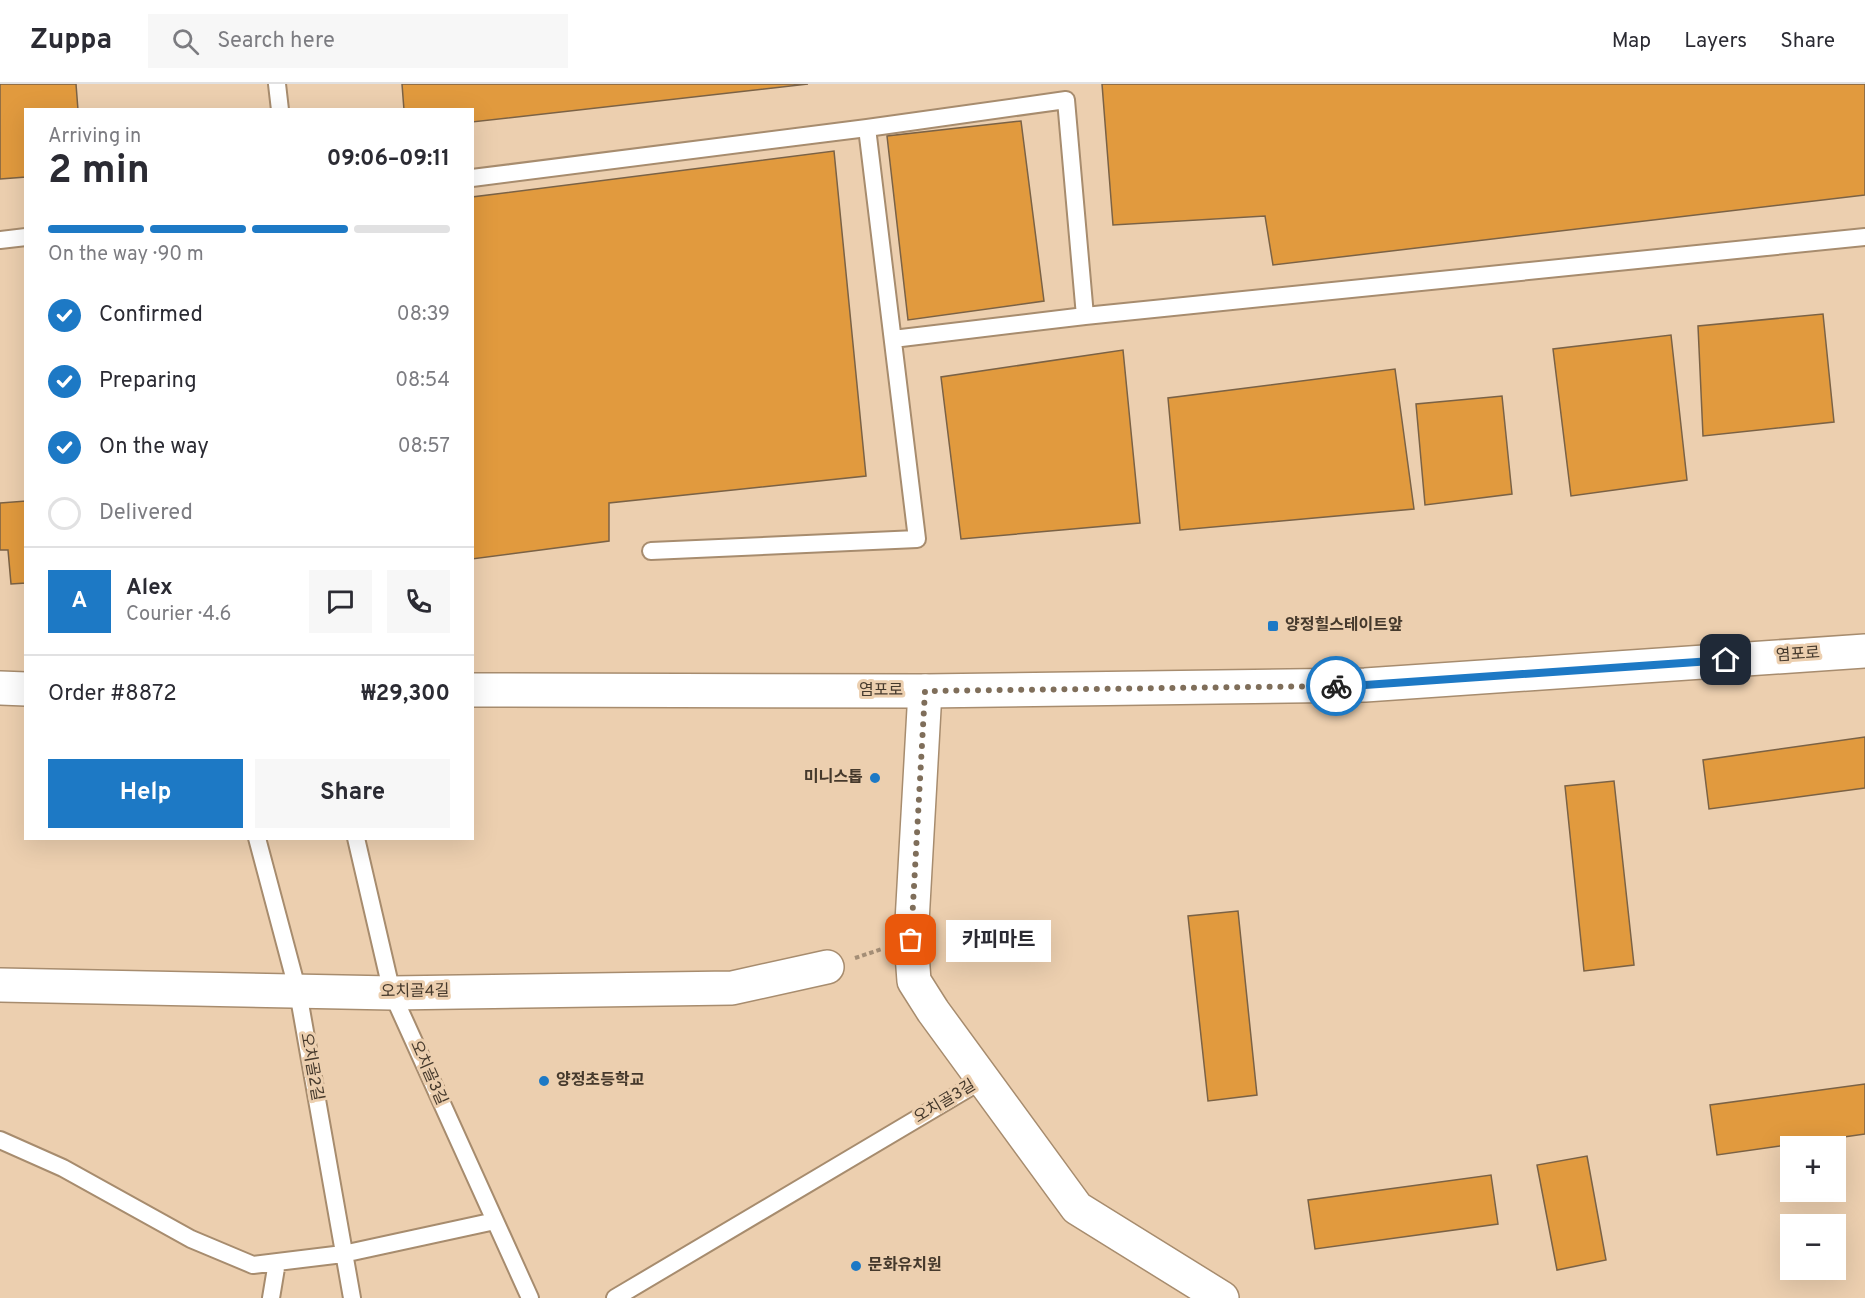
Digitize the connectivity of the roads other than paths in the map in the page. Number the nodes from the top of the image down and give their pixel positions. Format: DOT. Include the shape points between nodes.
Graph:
graph roads {
  1 [pos="277,84"];
  2 [pos="280,108"];
  3 [pos="867,128"];
  4 [pos="474,178"];
  5 [pos="24,237"];
  6 [pos="1865,237"];
  7 [pos="0,240"];
  8 [pos="1085,316"];
  9 [pos="892,339"];
  10 [pos="651,551"];
  11 [pos="1865,651"];
  12 [pos="0,688"];
  13 [pos="24,689"];
  14 [pos="474,690"];
  15 [pos="925,691"];
  16 [pos="258,840"];
  17 [pos="356,840"];
  18 [pos="827,967"];
  19 [pos="0,985"];
  20 [pos="298,992"];
  21 [pos="392,993"];
  22 [pos="984,1079"];
  23 [pos="0,1140"];
  24 [pos="495,1221"];
  25 [pos="343,1254"];
  26 [pos="277,1262"];
  27 [pos="271,1298"];
  28 [pos="352,1298"];
  29 [pos="530,1298"];
  30 [pos="615,1298"];
  31 [pos="1222,1298"];
  1 -- 2 [label="lane"];
  3 -- 4 [label="lane"];
  3 -- 8 [label="lane" via="1066,100"];
  3 -- 9 [label="lane"];
  5 -- 7 [label="lane"];
  6 -- 8 [label="lane"];
  8 -- 9 [label="lane"];
  9 -- 10 [label="lane" via="917,539"];
  11 -- 15 [label="street, 염포로" via="1365,685"];
  12 -- 13 [label="street"];
  14 -- 15 [label="street, 염포로"];
  15 -- 22 [label="street, 오치골3길" via="911,940 914,981"];
  16 -- 20 [label="lane, 오치골2길"];
  17 -- 21 [label="lane, 오치골3길"];
  18 -- 21 [label="street, 오치골4길" via="732,988"];
  19 -- 20 [label="street, 오치골4길"];
  20 -- 21 [label="street, 오치골4길"];
  20 -- 25 [label="lane, 오치골2길"];
  21 -- 24 [label="lane, 오치골3길"];
  22 -- 30 [label="lane, 오치골3길"];
  22 -- 31 [label="street" via="1077,1208"];
  23 -- 26 [label="lane" via="63,1168 191,1239 253,1265"];
  24 -- 25 [label="lane"];
  24 -- 29 [label="lane, 오치골3길"];
  25 -- 26 [label="lane"];
  25 -- 28 [label="lane, 오치골2길"];
  26 -- 27 [label="lane"];
}
